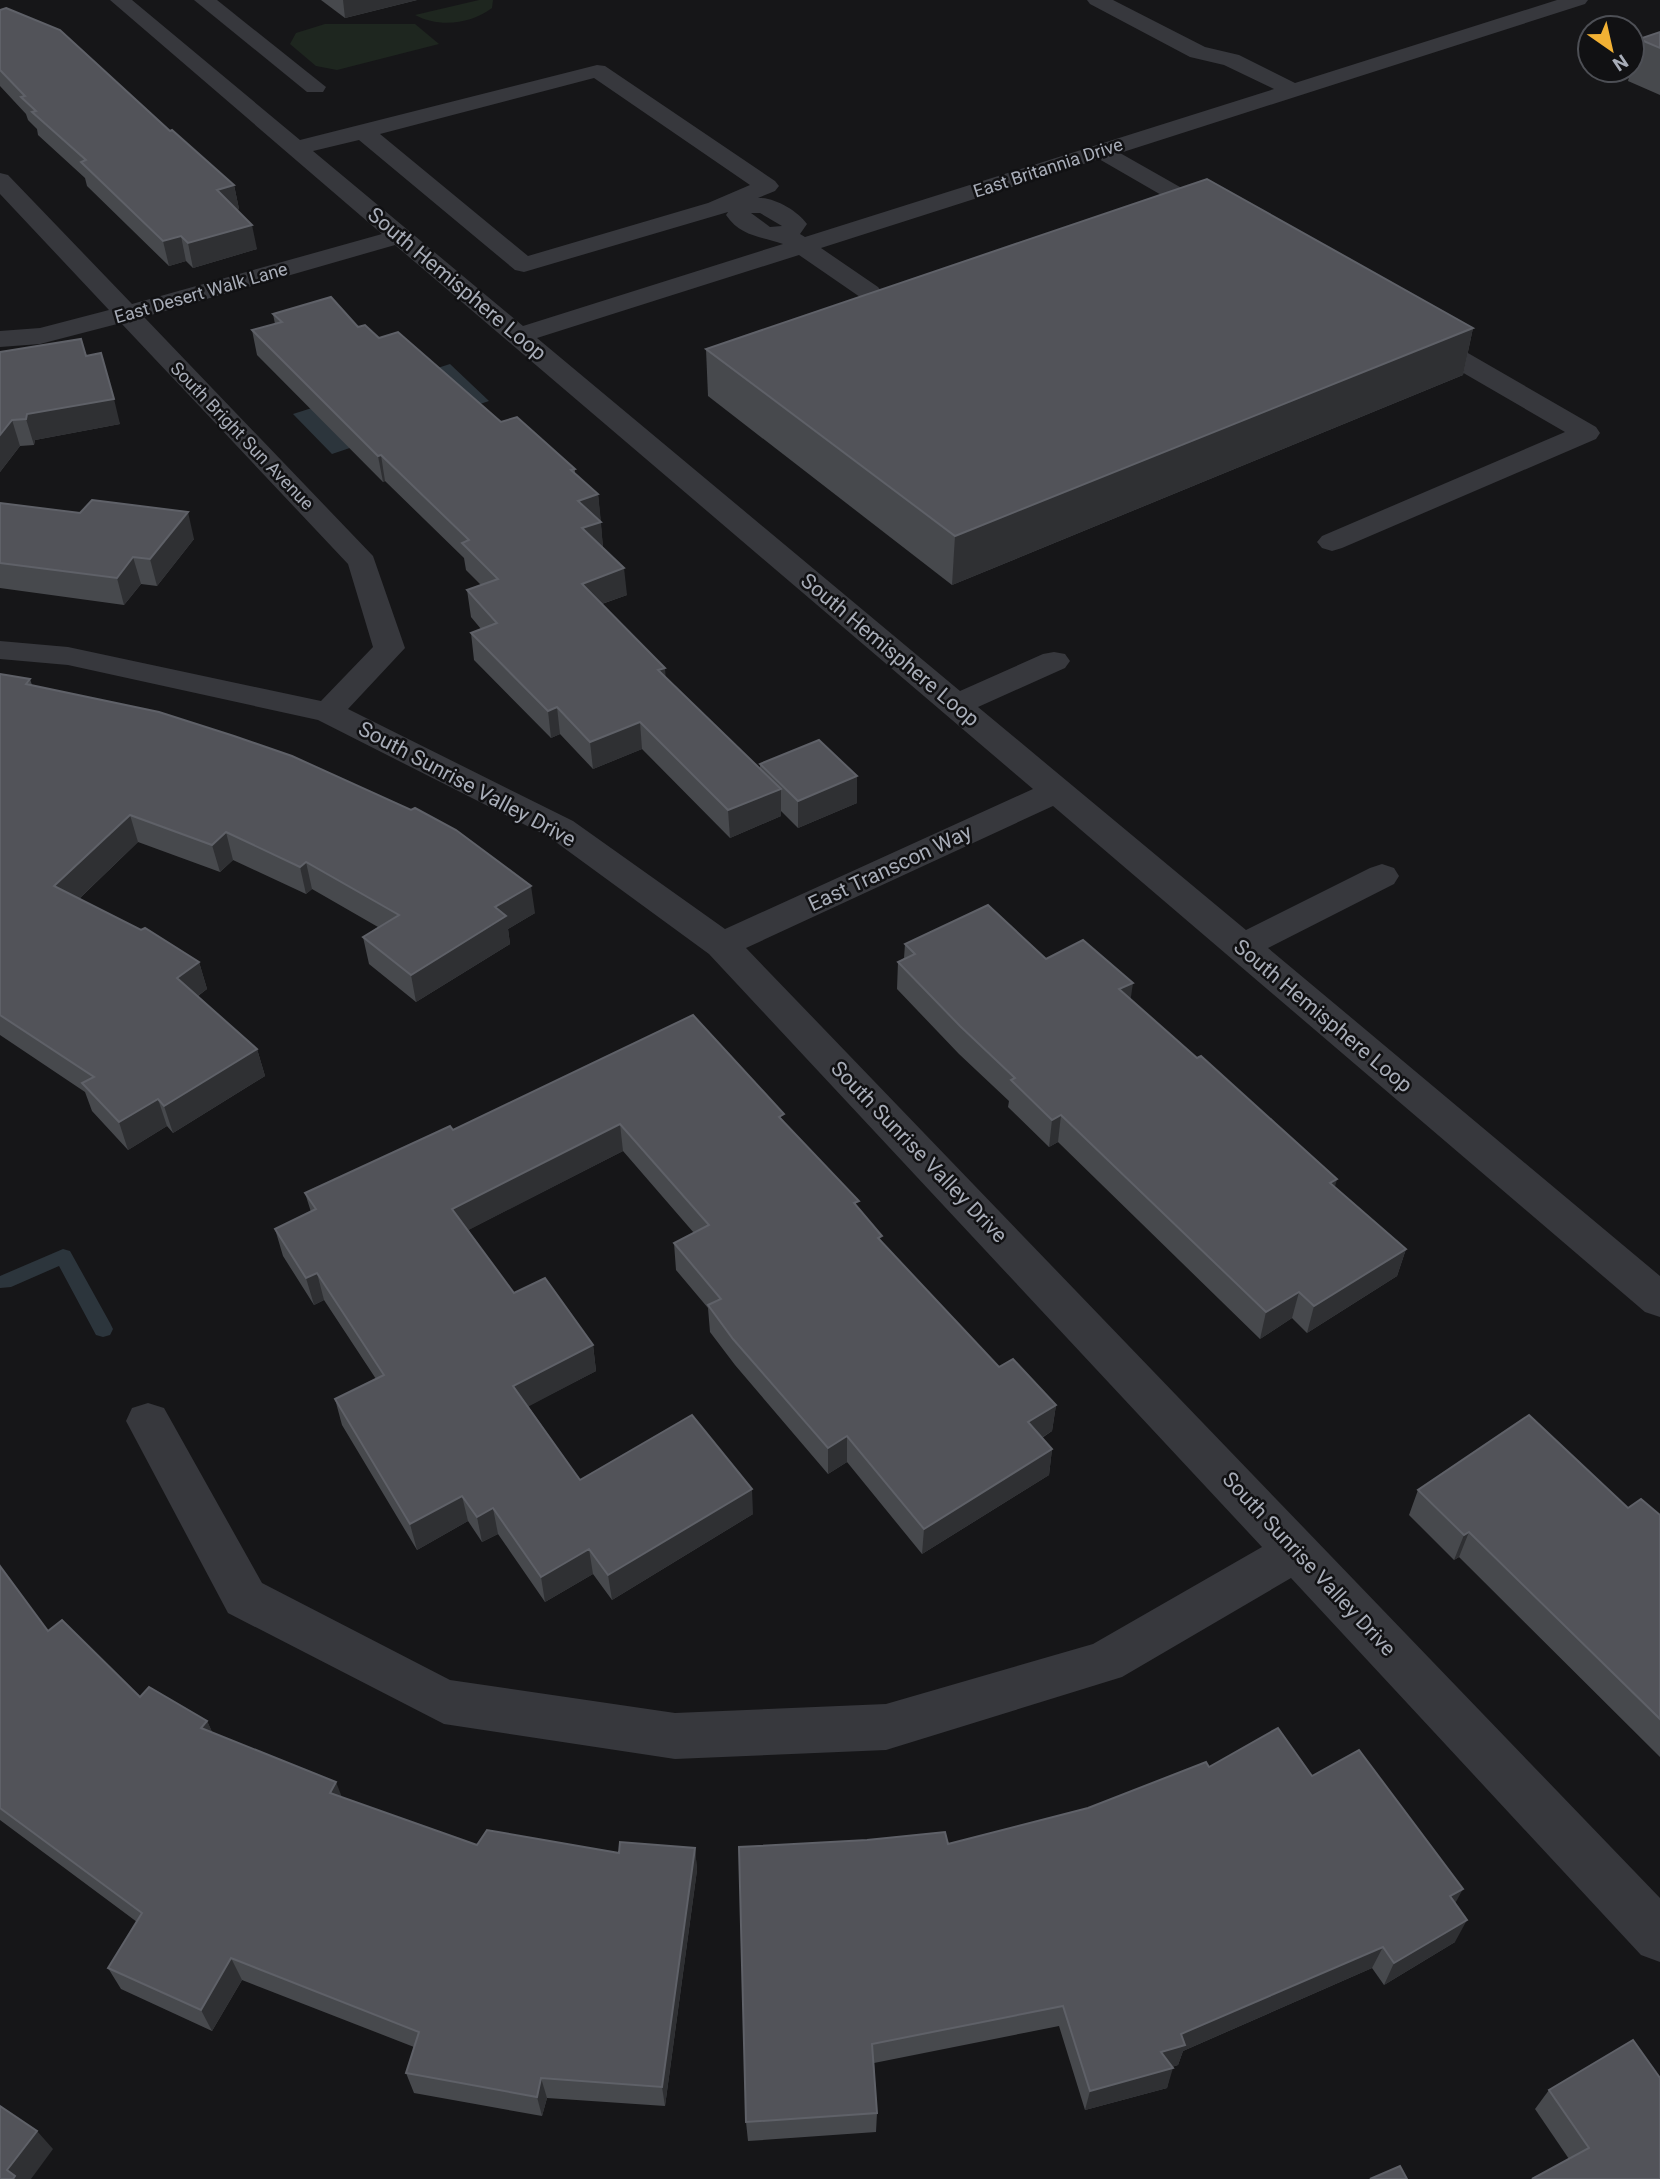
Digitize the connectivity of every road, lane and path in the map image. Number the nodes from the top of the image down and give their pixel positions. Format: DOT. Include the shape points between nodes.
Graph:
graph roads {
  1 [pos="120,0"];
  2 [pos="204,0"];
  3 [pos="1097,0"];
  4 [pos="1578,0"];
  5 [pos="315,87"];
  6 [pos="1293,90"];
  7 [pos="363,132"];
  8 [pos="295,148"];
  9 [pos="1101,151"];
  10 [pos="0,180"];
  11 [pos="737,204"];
  12 [pos="1233,227"];
  13 [pos="400,236"];
  14 [pos="794,241"];
  15 [pos="869,292"];
  16 [pos="126,314"];
  17 [pos="1398,323"];
  18 [pos="517,336"];
  19 [pos="0,339"];
  20 [pos="1332,542"];
  21 [pos="0,650"];
  22 [pos="1054,661"];
  23 [pos="955,705"];
  24 [pos="328,712"];
  25 [pos="1058,792"];
  26 [pos="1382,876"];
  27 [pos="722,945"];
  28 [pos="1241,947"];
  29 [pos="1660,1300"];
  30 [pos="148,1421"];
  31 [pos="1297,1551"];
  32 [pos="1660,1936"];
  1 -- 8 [label="street, South Hemisphere Loop"];
  2 -- 5 [label="street"];
  3 -- 6 [label="street" via="1198,52 1231,60"];
  4 -- 6 [label="street, East Britannia Drive"];
  6 -- 9 [label="street, East Britannia Drive"];
  7 -- 8 [label="street"];
  7 -- 11 [label="street" via="524,265"];
  7 -- 11 [label="street" via="597,71 767,186"];
  8 -- 13 [label="street, South Hemisphere Loop"];
  9 -- 12 [label="street"];
  9 -- 14 [label="street, East Britannia Drive"];
  10 -- 16 [label="street, South Bright Sun Avenue"];
  11 -- 14 [label="street" via="738,215 763,233"];
  13 -- 16 [label="street, East Desert Walk Lane"];
  13 -- 18 [label="street, South Hemisphere Loop"];
  14 -- 15 [label="street"];
  14 -- 18 [label="street, East Britannia Drive"];
  16 -- 19 [label="street, East Desert Walk Lane" via="40,336"];
  16 -- 24 [label="street, South Bright Sun Avenue" via="362,562 389,648"];
  17 -- 20 [label="street" via="1586,433"];
  18 -- 23 [label="street, South Hemisphere Loop"];
  21 -- 24 [label="street, South Sunrise Valley Drive" via="68,656"];
  22 -- 23 [label="street"];
  23 -- 25 [label="street, South Hemisphere Loop"];
  24 -- 27 [label="street, South Sunrise Valley Drive" via="561,829"];
  25 -- 27 [label="street, East Transcon Way"];
  25 -- 28 [label="street, South Hemisphere Loop"];
  26 -- 28 [label="street"];
  27 -- 31 [label="street, South Sunrise Valley Drive"];
  28 -- 29 [label="street, South Hemisphere Loop"];
  30 -- 31 [label="street" via="245,1598 444,1702 675,1736 886,1727 1040,1682 1105,1662"];
  31 -- 32 [label="street, South Sunrise Valley Drive"];
}
